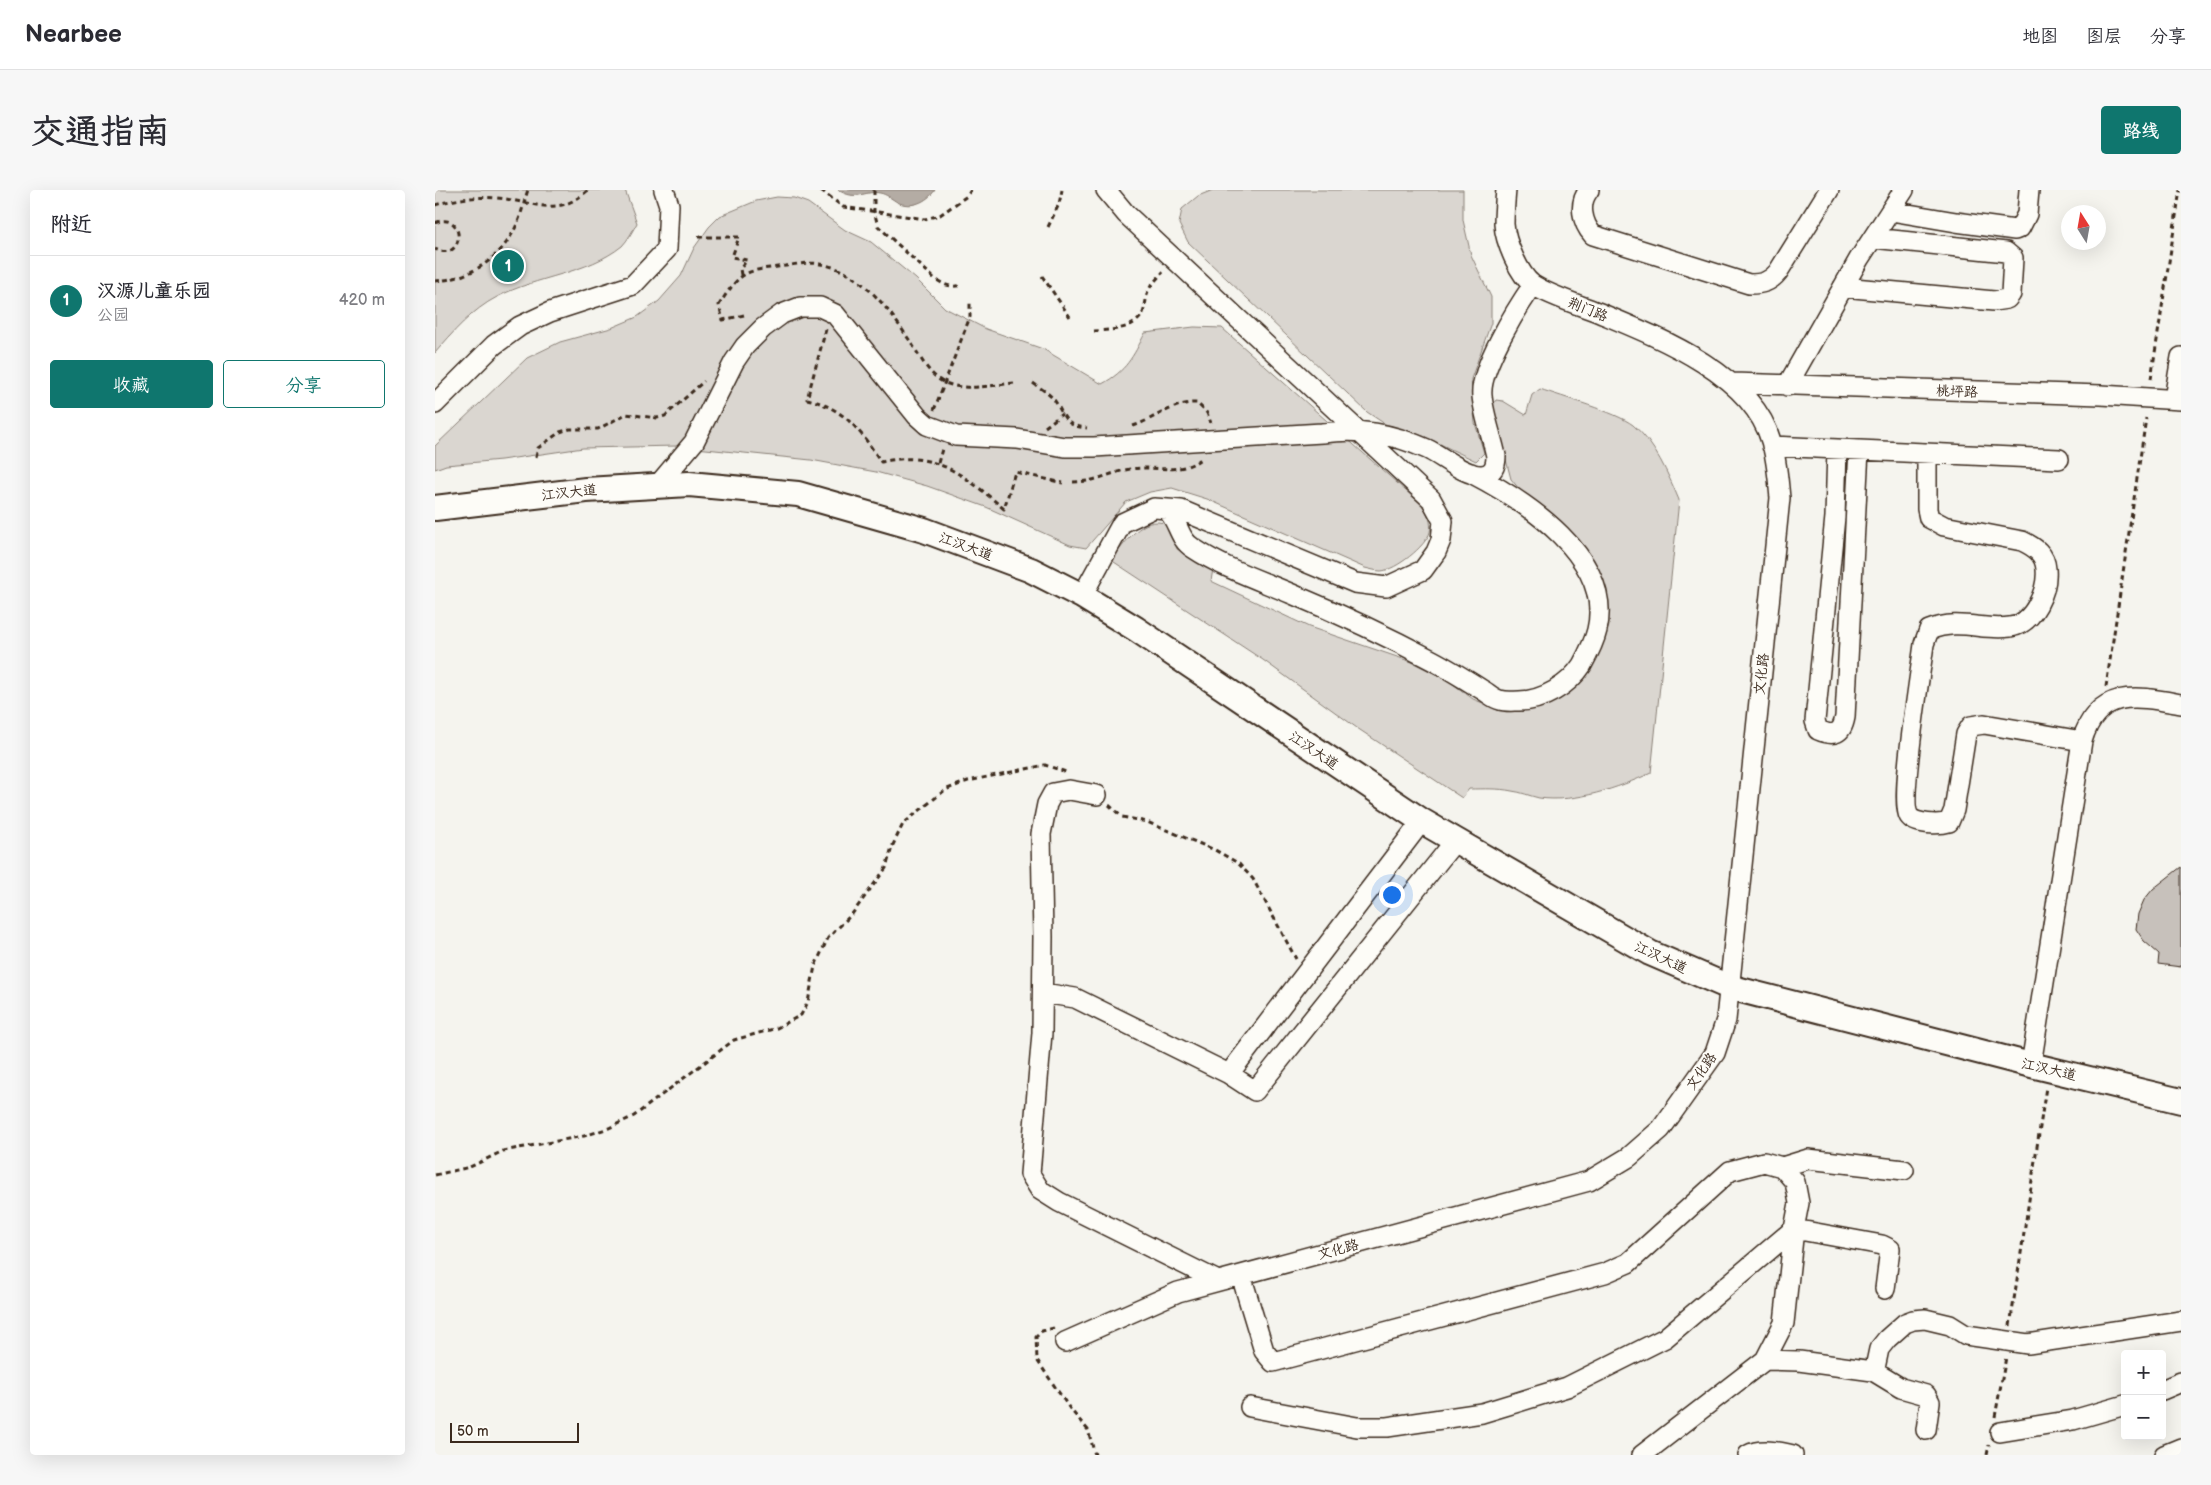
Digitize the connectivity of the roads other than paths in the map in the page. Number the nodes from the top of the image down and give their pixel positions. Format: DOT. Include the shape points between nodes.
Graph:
graph roads {
  1 [pos="663,190"];
  2 [pos="1106,190"];
  3 [pos="1506,190"];
  4 [pos="1589,190"];
  5 [pos="1829,190"];
  6 [pos="1904,190"];
  7 [pos="2029,190"];
  8 [pos="1891,211"];
  9 [pos="1873,238"];
  10 [pos="1533,285"];
  11 [pos="1843,287"];
  12 [pos="2181,358"];
  13 [pos="1733,383"];
  14 [pos="1787,386"];
  15 [pos="2178,399"];
  16 [pos="435,404"];
  17 [pos="1358,431"];
  18 [pos="1772,446"];
  19 [pos="1837,449"];
  20 [pos="1859,450"];
  21 [pos="1927,453"];
  22 [pos="2059,458"];
  23 [pos="1470,473"];
  24 [pos="657,486"];
  25 [pos="435,508"];
  26 [pos="1166,509"];
  27 [pos="1082,596"];
  28 [pos="2181,704"];
  29 [pos="2082,741"];
  30 [pos="1097,795"];
  31 [pos="1422,821"];
  32 [pos="1455,841"];
  33 [pos="1729,987"];
  34 [pos="1043,993"];
  35 [pos="2040,1067"];
  36 [pos="1229,1074"];
  37 [pos="2181,1101"];
  38 [pos="1782,1167"];
  39 [pos="1904,1170"];
  40 [pos="1794,1229"];
  41 [pos="1241,1275"];
  42 [pos="1218,1281"];
  43 [pos="1885,1289"];
  44 [pos="2181,1321"];
  45 [pos="1065,1342"];
  46 [pos="1765,1360"];
  47 [pos="1873,1371"];
  48 [pos="2181,1382"];
  49 [pos="2166,1388"];
  50 [pos="2121,1406"];
  51 [pos="1250,1407"];
  52 [pos="1995,1429"];
  53 [pos="1925,1430"];
  54 [pos="2181,1448"];
  55 [pos="1642,1455"];
  56 [pos="1748,1455"];
  57 [pos="1793,1455"];
  58 [pos="2163,1455"];
  1 -- 16 [label="street" via="669,205 667,249 633,285 550,312 520,326 494,345"];
  2 -- 17 [label="street" via="1126,214"];
  3 -- 10 [label="street, 荆门路" via="1504,226 1507,241 1519,268"];
  4 -- 5 [label="street" via="1583,203 1583,214 1587,229 1593,235 1749,284 1772,279"];
  6 -- 8 [label="street"];
  7 -- 8 [label="street" via="2027,214 2015,230"];
  8 -- 9 [label="street"];
  9 -- 11 [label="street"];
  9 -- 11 [label="street" via="2006,252 2013,258 2011,294 2007,299 1994,301"];
  10 -- 13 [label="street, 荆门路" via="1686,353"];
  10 -- 23 [label="street" via="1516,309 1493,355 1483,384 1481,395 1496,467 1482,475"];
  11 -- 14 [label="street"];
  12 -- 15 [label="street"];
  13 -- 14 [label="street, 桃坪路"];
  13 -- 18 [label="street, 文化路" via="1757,413"];
  14 -- 15 [label="street, 桃坪路"];
  17 -- 23 [label="street" via="1392,435 1427,449"];
  17 -- 24 [label="street" via="1094,447 956,436 927,425 917,416 835,314 820,307 800,307 782,314 745,346 694,442"];
  17 -- 26 [label="street" via="1431,499 1443,521 1441,540 1423,570 1386,587 1355,583 1206,519 1181,510"];
  18 -- 19 [label="street"];
  18 -- 33 [label="street, 文化路" via="1779,498"];
  19 -- 20 [label="street"];
  19 -- 20 [label="street" via="1833,540 1815,721 1818,730 1832,733 1843,727 1845,717"];
  20 -- 21 [label="street"];
  21 -- 22 [label="street"];
  21 -- 29 [label="street" via="1929,518 1944,526 2033,546 2046,562 2047,575 2040,602 2021,622 2011,627 1948,624 1929,630 1924,644 1908,769 1905,806 1908,816 1921,822 1949,822 1954,810 1966,734 1971,726 1984,724"];
  23 -- 26 [label="street" via="1523,503 1553,526 1587,570 1595,588 1599,614 1590,650 1577,673 1557,689 1539,697 1521,701 1499,700 1380,633 1215,561 1185,543 1177,523"];
  24 -- 25 [label="main road, 江汉大道" via="586,490"];
  24 -- 27 [label="main road, 江汉大道" via="689,484 798,494 924,530 1031,570"];
  26 -- 27 [label="street" via="1154,508 1123,523"];
  27 -- 31 [label="main road, 江汉大道"];
  28 -- 29 [label="street" via="2140,697 2126,698 2096,711"];
  29 -- 35 [label="street"];
  30 -- 34 [label="street" via="1069,790 1053,793 1047,804 1041,834"];
  31 -- 32 [label="main road, 江汉大道"];
  31 -- 36 [label="street"];
  32 -- 33 [label="main road, 江汉大道" via="1650,954"];
  32 -- 36 [label="street" via="1255,1091"];
  33 -- 35 [label="main road, 江汉大道"];
  33 -- 41 [label="street, 文化路" via="1726,1020 1715,1053 1661,1129 1629,1157 1589,1181"];
  34 -- 36 [label="street" via="1075,998"];
  34 -- 42 [label="street" via="1043,1033 1030,1174 1040,1190 1059,1202"];
  35 -- 37 [label="main road, 江汉大道"];
  38 -- 39 [label="street" via="1808,1159"];
  38 -- 40 [label="street" via="1795,1182 1799,1203"];
  38 -- 41 [label="street" via="1764,1162 1730,1171 1628,1263 1605,1273 1273,1362 1264,1351"];
  40 -- 43 [label="street" via="1890,1249"];
  40 -- 46 [label="street" via="1784,1323"];
  40 -- 51 [label="street" via="1665,1338 1567,1387 1482,1413 1387,1426 1357,1427"];
  41 -- 42 [label="street, 文化路"];
  42 -- 45 [label="street, 文化路" via="1178,1292"];
  44 -- 47 [label="street" via="2028,1344 1966,1334 1950,1325 1925,1319 1913,1320 1887,1338 1879,1349"];
  46 -- 47 [label="street"];
  46 -- 55 [label="street"];
  47 -- 53 [label="street" via="1901,1388 1926,1395 1929,1402"];
  48 -- 49 [label="street"];
  50 -- 52 [label="street" via="2073,1420"];
  54 -- 58 [label="street"];
  56 -- 57 [label="street" via="1777,1451"];
}
